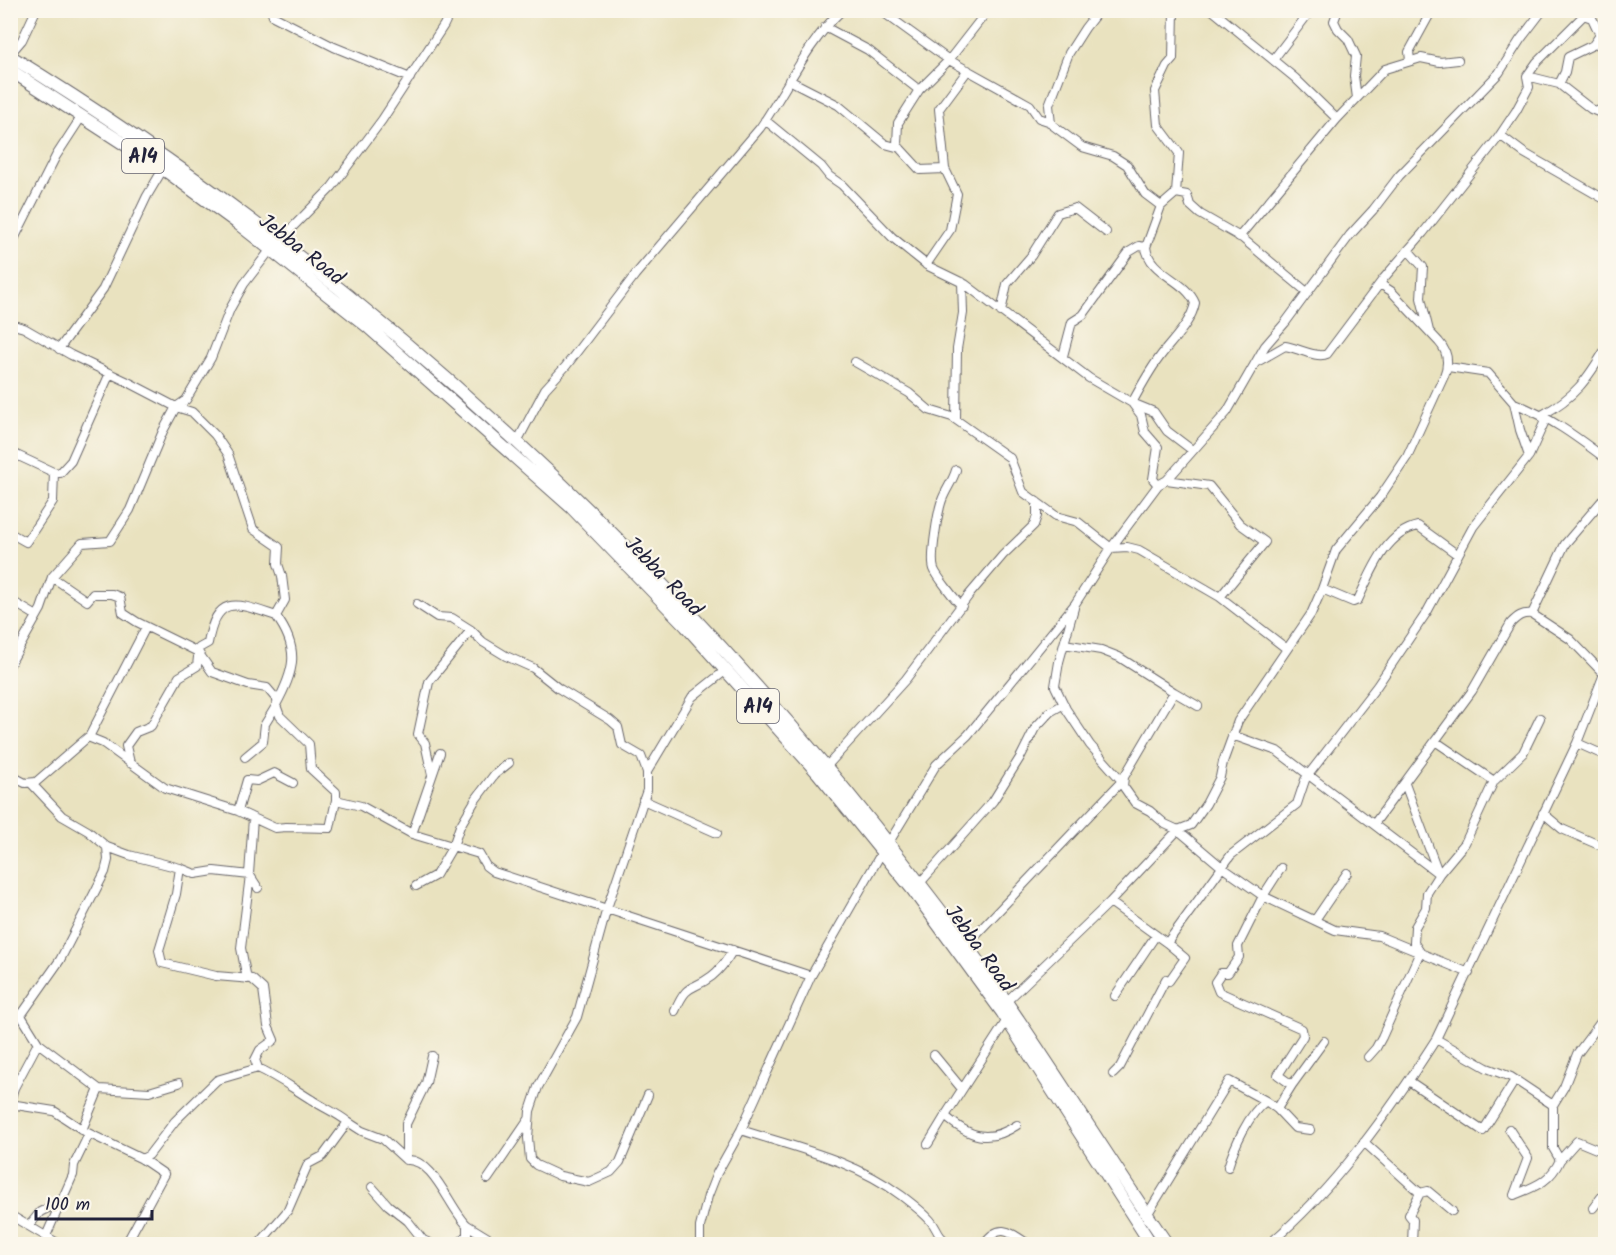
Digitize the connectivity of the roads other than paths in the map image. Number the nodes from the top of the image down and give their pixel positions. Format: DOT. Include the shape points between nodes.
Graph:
graph roads {
  1 [pos="36,10"];
  2 [pos="272,10"];
  3 [pos="451,10"];
  4 [pos="842,10"];
  5 [pos="880,10"];
  6 [pos="988,10"];
  7 [pos="1100,10"];
  8 [pos="1174,10"];
  9 [pos="1212,10"];
  10 [pos="1311,10"];
  11 [pos="1338,10"];
  12 [pos="1432,10"];
  13 [pos="1543,10"];
  14 [pos="1586,13"];
  15 [pos="825,27"];
  16 [pos="10,55"];
  17 [pos="950,60"];
  18 [pos="1273,60"];
  19 [pos="1410,60"];
  20 [pos="1458,60"];
  21 [pos="968,70"];
  22 [pos="11,71"];
  23 [pos="1527,76"];
  24 [pos="410,78"];
  25 [pos="789,80"];
  26 [pos="1559,84"];
  27 [pos="919,90"];
  28 [pos="1357,98"];
  29 [pos="82,116"];
  30 [pos="1605,116"];
  31 [pos="1337,118"];
  32 [pos="765,120"];
  33 [pos="1051,122"];
  34 [pos="1500,135"];
  35 [pos="900,148"];
  36 [pos="163,169"];
  37 [pos="945,169"];
  38 [pos="1176,193"];
  39 [pos="1605,200"];
  40 [pos="1161,206"];
  41 [pos="1106,232"];
  42 [pos="1239,237"];
  43 [pos="275,245"];
  44 [pos="10,247"];
  45 [pos="1146,247"];
  46 [pos="1408,250"];
  47 [pos="926,265"];
  48 [pos="962,282"];
  49 [pos="1380,284"];
  50 [pos="1307,292"];
  51 [pos="1001,312"];
  52 [pos="10,324"];
  53 [pos="1429,332"];
  54 [pos="1605,348"];
  55 [pos="59,349"];
  56 [pos="1063,356"];
  57 [pos="855,362"];
  58 [pos="1255,363"];
  59 [pos="1448,366"];
  60 [pos="110,373"];
  61 [pos="1132,403"];
  62 [pos="1514,403"];
  63 [pos="176,407"];
  64 [pos="1542,415"];
  65 [pos="956,419"];
  66 [pos="517,442"];
  67 [pos="1192,450"];
  68 [pos="10,452"];
  69 [pos="1529,456"];
  70 [pos="1605,459"];
  71 [pos="956,470"];
  72 [pos="54,472"];
  73 [pos="1167,480"];
  74 [pos="1158,485"];
  75 [pos="1605,496"];
  76 [pos="1037,502"];
  77 [pos="10,533"];
  78 [pos="1111,548"];
  79 [pos="1458,555"];
  80 [pos="52,577"];
  81 [pos="1322,589"];
  82 [pos="1220,597"];
  83 [pos="10,600"];
  84 [pos="417,604"];
  85 [pos="1075,604"];
  86 [pos="962,606"];
  87 [pos="1532,614"];
  88 [pos="37,616"];
  89 [pos="276,616"];
  90 [pos="146,627"];
  91 [pos="471,630"];
  92 [pos="1064,644"];
  93 [pos="1287,649"];
  94 [pos="198,652"];
  95 [pos="10,664"];
  96 [pos="726,670"];
  97 [pos="1605,673"];
  98 [pos="1174,692"];
  99 [pos="277,704"];
  100 [pos="1064,704"];
  101 [pos="1198,706"];
  102 [pos="1540,718"];
  103 [pos="1232,735"];
  104 [pos="89,737"];
  105 [pos="1435,741"];
  106 [pos="1577,743"];
  107 [pos="440,753"];
  108 [pos="1605,756"];
  109 [pos="245,758"];
  110 [pos="130,763"];
  111 [pos="509,763"];
  112 [pos="826,767"];
  113 [pos="647,771"];
  114 [pos="1309,774"];
  115 [pos="10,775"];
  116 [pos="432,775"];
  117 [pos="1122,781"];
  118 [pos="1494,781"];
  119 [pos="31,783"];
  120 [pos="293,783"];
  121 [pos="1405,784"];
  122 [pos="336,800"];
  123 [pos="643,800"];
  124 [pos="238,811"];
  125 [pos="1543,813"];
  126 [pos="253,818"];
  127 [pos="1374,824"];
  128 [pos="1178,830"];
  129 [pos="717,833"];
  130 [pos="412,834"];
  131 [pos="453,846"];
  132 [pos="107,847"];
  133 [pos="885,848"];
  134 [pos="1605,848"];
  135 [pos="1281,867"];
  136 [pos="180,868"];
  137 [pos="1223,868"];
  138 [pos="1347,873"];
  139 [pos="1439,874"];
  140 [pos="250,875"];
  141 [pos="920,883"];
  142 [pos="417,886"];
  143 [pos="258,888"];
  144 [pos="1263,896"];
  145 [pos="1110,902"];
  146 [pos="607,908"];
  147 [pos="1315,920"];
  148 [pos="1156,935"];
  149 [pos="1167,942"];
  150 [pos="966,945"];
  151 [pos="733,951"];
  152 [pos="1420,952"];
  153 [pos="1469,973"];
  154 [pos="811,976"];
  155 [pos="247,979"];
  156 [pos="1115,996"];
  157 [pos="1007,1001"];
  158 [pos="675,1011"];
  159 [pos="20,1014"];
  160 [pos="1605,1015"];
  161 [pos="10,1016"];
  162 [pos="1007,1020"];
  163 [pos="1436,1039"];
  164 [pos="1324,1041"];
  165 [pos="38,1043"];
  166 [pos="933,1055"];
  167 [pos="432,1056"];
  168 [pos="1368,1057"];
  169 [pos="258,1068"];
  170 [pos="1113,1074"];
  171 [pos="1515,1080"];
  172 [pos="1409,1081"];
  173 [pos="179,1083"];
  174 [pos="1292,1085"];
  175 [pos="99,1089"];
  176 [pos="962,1089"];
  177 [pos="648,1095"];
  178 [pos="1266,1101"];
  179 [pos="10,1103"];
  180 [pos="1553,1104"];
  181 [pos="1277,1109"];
  182 [pos="945,1116"];
  183 [pos="530,1118"];
  184 [pos="348,1122"];
  185 [pos="1017,1125"];
  186 [pos="1509,1129"];
  187 [pos="741,1130"];
  188 [pos="1310,1130"];
  189 [pos="86,1132"];
  190 [pos="1364,1142"];
  191 [pos="928,1144"];
  192 [pos="1605,1153"];
  193 [pos="142,1160"];
  194 [pos="406,1160"];
  195 [pos="1560,1160"];
  196 [pos="1228,1167"];
  197 [pos="488,1179"];
  198 [pos="372,1187"];
  199 [pos="1605,1191"];
  200 [pos="1420,1193"];
  201 [pos="60,1202"];
  202 [pos="1593,1208"];
  203 [pos="1452,1211"];
  204 [pos="10,1215"];
  205 [pos="1147,1215"];
  206 [pos="467,1224"];
  207 [pos="29,1226"];
  208 [pos="46,1236"];
  209 [pos="432,1244"];
  210 [pos="698,1244"];
  211 [pos="59,1245"];
  212 [pos="126,1245"];
  213 [pos="259,1245"];
  214 [pos="459,1245"];
  215 [pos="498,1245"];
  216 [pos="949,1245"];
  217 [pos="984,1245"];
  218 [pos="1028,1245"];
  219 [pos="1151,1245"];
  220 [pos="1167,1245"];
  221 [pos="1269,1245"];
  222 [pos="1412,1245"];
  1 -- 16 [label="street"];
  2 -- 24 [label="street" via="273,16 334,47"];
  3 -- 24 [label="street"];
  4 -- 15 [label="street"];
  5 -- 17 [label="street"];
  6 -- 17 [label="street"];
  7 -- 33 [label="street" via="1069,53 1049,105"];
  8 -- 38 [label="street" via="1173,59 1155,91 1158,125 1179,153"];
  9 -- 18 [label="street"];
  10 -- 18 [label="street"];
  11 -- 28 [label="street" via="1334,21 1356,56"];
  12 -- 19 [label="street" via="1409,52"];
  13 -- 50 [label="street" via="1499,73 1399,176"];
  14 -- 23 [label="street"];
  14 -- 26 [label="street" via="1600,35 1593,45 1568,57"];
  15 -- 25 [label="street"];
  15 -- 27 [label="street" via="868,50"];
  16 -- 43 [label="highway" via="146,145"];
  17 -- 21 [label="street"];
  17 -- 27 [label="street"];
  18 -- 31 [label="street"];
  19 -- 20 [label="street"];
  19 -- 28 [label="street" via="1385,69"];
  21 -- 33 [label="street" via="1030,105 1039,118"];
  21 -- 37 [label="street" via="939,109"];
  22 -- 29 [label="highway, Jebba Road / A14"];
  23 -- 26 [label="street"];
  23 -- 34 [label="street" via="1529,87"];
  24 -- 43 [label="street" via="332,187"];
  25 -- 32 [label="street"];
  25 -- 35 [label="street" via="838,105 885,144"];
  26 -- 30 [label="street"];
  27 -- 35 [label="street" via="898,123"];
  28 -- 31 [label="street"];
  29 -- 36 [label="highway, Jebba Road / A14"];
  29 -- 44 [label="street" via="56,156"];
  31 -- 42 [label="street"];
  32 -- 47 [label="street" via="821,166"];
  32 -- 66 [label="street" via="629,281 545,389"];
  33 -- 40 [label="street" via="1082,147 1113,156 1127,165 1145,194"];
  34 -- 39 [label="street"];
  34 -- 46 [label="street"];
  35 -- 37 [label="street" via="920,170"];
  36 -- 43 [label="highway, Jebba Road / A14"];
  36 -- 55 [label="street" via="103,289"];
  37 -- 47 [label="street" via="957,194 950,230"];
  38 -- 40 [label="street"];
  38 -- 42 [label="street" via="1187,195 1190,205 1200,214"];
  40 -- 45 [label="street"];
  41 -- 51 [label="street" via="1074,208 1058,213 1007,284"];
  42 -- 50 [label="street"];
  43 -- 63 [label="street" via="244,284 211,358 186,400"];
  43 -- 66 [label="highway" via="352,298"];
  43 -- 96 [label="highway, Jebba Road / A14" via="571,507"];
  45 -- 56 [label="street" via="1129,252 1089,308 1072,322"];
  45 -- 61 [label="street" via="1153,264 1187,290 1195,303 1190,318 1143,381"];
  46 -- 49 [label="street"];
  46 -- 53 [label="street" via="1423,267 1421,298"];
  47 -- 48 [label="street"];
  48 -- 51 [label="street"];
  48 -- 65 [label="street"];
  49 -- 53 [label="street"];
  49 -- 58 [label="street" via="1324,357 1285,346"];
  50 -- 58 [label="street"];
  51 -- 56 [label="street"];
  52 -- 55 [label="street"];
  53 -- 59 [label="street" via="1444,349"];
  54 -- 64 [label="street" via="1579,389"];
  55 -- 60 [label="street"];
  56 -- 61 [label="street" via="1089,378"];
  57 -- 65 [label="street" via="909,393 929,410"];
  58 -- 67 [label="street" via="1227,412"];
  59 -- 62 [label="street" via="1488,373"];
  59 -- 81 [label="street" via="1407,457 1336,550"];
  60 -- 63 [label="street"];
  60 -- 72 [label="street" via="71,461 60,473"];
  61 -- 67 [label="street" via="1154,412 1167,431"];
  61 -- 74 [label="street" via="1141,415 1145,432 1158,447 1153,478"];
  62 -- 64 [label="street"];
  62 -- 69 [label="street"];
  63 -- 80 [label="street" via="130,510 110,541 81,543"];
  63 -- 89 [label="street" via="192,412 215,435 228,454 253,529 279,547 285,600"];
  64 -- 69 [label="street" via="1544,423"];
  64 -- 70 [label="street"];
  65 -- 76 [label="street" via="1010,458 1023,492"];
  66 -- 112 [label="highway" via="660,583"];
  67 -- 73 [label="street"];
  68 -- 72 [label="street"];
  69 -- 79 [label="street" via="1473,527"];
  71 -- 86 [label="street" via="938,513 933,568"];
  72 -- 77 [label="street" via="53,501 32,536 26,542"];
  73 -- 74 [label="street"];
  73 -- 82 [label="street" via="1209,486 1240,524 1265,542"];
  74 -- 78 [label="street"];
  75 -- 87 [label="street" via="1565,544"];
  76 -- 78 [label="street" via="1056,516 1078,522"];
  76 -- 86 [label="street" via="1034,525 1003,555"];
  78 -- 82 [label="street" via="1139,550"];
  78 -- 85 [label="street"];
  79 -- 81 [label="street" via="1418,526 1410,528 1381,553 1358,600 1353,602"];
  79 -- 114 [label="street" via="1427,612 1377,687"];
  80 -- 88 [label="street"];
  80 -- 90 [label="street" via="87,601 93,594 120,597 123,613"];
  81 -- 93 [label="street" via="1311,614"];
  82 -- 93 [label="street"];
  83 -- 88 [label="street"];
  84 -- 91 [label="street" via="437,617 452,618"];
  85 -- 92 [label="street"];
  85 -- 133 [label="street" via="968,735 936,765"];
  86 -- 112 [label="street" via="906,680"];
  87 -- 97 [label="street" via="1570,639"];
  87 -- 105 [label="street" via="1525,613 1511,623 1484,672"];
  88 -- 95 [label="street"];
  89 -- 94 [label="street" via="232,605 223,607 208,643"];
  89 -- 99 [label="street" via="290,638 292,652 287,684"];
  90 -- 94 [label="street"];
  90 -- 104 [label="street"];
  91 -- 113 [label="street" via="483,642 533,668 610,720 618,727 622,745 641,756"];
  91 -- 116 [label="street" via="429,682 418,734 425,743"];
  92 -- 98 [label="street" via="1119,657"];
  92 -- 100 [label="street" via="1056,686"];
  93 -- 103 [label="street"];
  94 -- 99 [label="street" via="212,672 267,688"];
  94 -- 110 [label="street" via="197,666 179,677 151,726 136,732 126,746"];
  96 -- 113 [label="street" via="692,697"];
  96 -- 133 [label="highway, Jebba Road / A14"];
  97 -- 106 [label="street"];
  98 -- 101 [label="street"];
  98 -- 117 [label="street"];
  99 -- 109 [label="street" via="265,724 263,742"];
  99 -- 122 [label="street" via="280,716 309,744 311,769 336,792"];
  100 -- 117 [label="street" via="1090,745"];
  100 -- 141 [label="street" via="1035,728 993,801"];
  102 -- 118 [label="street" via="1523,753"];
  103 -- 114 [label="street" via="1277,751"];
  103 -- 128 [label="street" via="1220,777 1206,804 1191,825"];
  104 -- 110 [label="street"];
  104 -- 119 [label="street"];
  105 -- 118 [label="street"];
  105 -- 121 [label="street"];
  106 -- 108 [label="street"];
  106 -- 125 [label="street"];
  107 -- 116 [label="street"];
  110 -- 124 [label="street" via="165,788"];
  111 -- 131 [label="street" via="476,798"];
  112 -- 133 [label="highway"];
  113 -- 123 [label="street"];
  114 -- 127 [label="street"];
  114 -- 137 [label="street" via="1297,804 1231,855"];
  115 -- 119 [label="street"];
  116 -- 130 [label="street"];
  117 -- 128 [label="street" via="1135,803"];
  117 -- 150 [label="street"];
  118 -- 139 [label="street" via="1465,843"];
  119 -- 132 [label="street" via="62,816"];
  120 -- 124 [label="street" via="274,773 257,781 247,780"];
  121 -- 127 [label="street"];
  121 -- 139 [label="street"];
  122 -- 126 [label="street" via="330,828 275,828"];
  122 -- 130 [label="street" via="362,806"];
  123 -- 129 [label="street"];
  123 -- 146 [label="street"];
  124 -- 126 [label="street"];
  125 -- 134 [label="street" via="1562,829"];
  125 -- 153 [label="street"];
  126 -- 140 [label="street"];
  127 -- 139 [label="street"];
  128 -- 137 [label="street"];
  128 -- 145 [label="street"];
  130 -- 131 [label="street"];
  131 -- 142 [label="street" via="436,875"];
  131 -- 146 [label="street" via="479,854 494,872"];
  132 -- 136 [label="street"];
  132 -- 159 [label="street" via="105,872 82,918 60,960"];
  133 -- 141 [label="highway"];
  133 -- 154 [label="street"];
  133 -- 162 [label="highway, Jebba Road / A14"];
  135 -- 144 [label="street"];
  136 -- 140 [label="street" via="195,874 214,871"];
  136 -- 155 [label="street" via="159,950 162,963"];
  137 -- 144 [label="street"];
  137 -- 149 [label="street"];
  138 -- 147 [label="street"];
  139 -- 152 [label="street" via="1426,892 1426,908 1415,927 1414,943"];
  140 -- 143 [label="street"];
  140 -- 155 [label="street" via="241,948"];
  141 -- 150 [label="highway"];
  144 -- 147 [label="street"];
  144 -- 174 [label="street" via="1238,946 1239,957 1228,973 1221,973 1215,982 1219,992 1302,1029 1303,1036 1278,1075"];
  145 -- 148 [label="street"];
  145 -- 157 [label="street"];
  146 -- 151 [label="street"];
  146 -- 183 [label="street" via="577,1017 538,1087"];
  147 -- 152 [label="street" via="1335,930 1379,936"];
  148 -- 149 [label="street"];
  148 -- 156 [label="street"];
  149 -- 170 [label="street" via="1185,958 1169,981 1166,979"];
  150 -- 157 [label="highway"];
  151 -- 154 [label="street"];
  151 -- 158 [label="street" via="715,974 681,996"];
  152 -- 153 [label="street"];
  152 -- 168 [label="street" via="1379,1043"];
  153 -- 163 [label="street"];
  154 -- 187 [label="street"];
  155 -- 169 [label="street" via="262,989 274,1040 260,1050 255,1060"];
  157 -- 205 [label="highway"];
  159 -- 161 [label="street"];
  159 -- 165 [label="street"];
  160 -- 180 [label="street" via="1577,1054"];
  162 -- 176 [label="street"];
  162 -- 219 [label="highway, Jebba Road / A14"];
  163 -- 171 [label="street"];
  163 -- 172 [label="street"];
  164 -- 174 [label="street"];
  165 -- 175 [label="street"];
  165 -- 179 [label="street"];
  166 -- 176 [label="street"];
  167 -- 194 [label="street" via="426,1083 406,1124"];
  169 -- 184 [label="street"];
  169 -- 193 [label="street" via="217,1080"];
  171 -- 172 [label="street" via="1484,1131"];
  171 -- 180 [label="street"];
  172 -- 190 [label="street"];
  173 -- 175 [label="street" via="149,1092"];
  174 -- 181 [label="street"];
  175 -- 189 [label="street"];
  176 -- 182 [label="street"];
  177 -- 183 [label="street" via="620,1162 611,1172 589,1182 560,1176 530,1159"];
  178 -- 181 [label="street"];
  178 -- 196 [label="street" via="1258,1107"];
  178 -- 205 [label="street" via="1229,1081"];
  179 -- 189 [label="street" via="54,1111"];
  180 -- 195 [label="street" via="1553,1148"];
  181 -- 188 [label="street" via="1294,1128"];
  182 -- 185 [label="street" via="971,1135 1004,1133"];
  182 -- 191 [label="street"];
  183 -- 197 [label="street"];
  184 -- 194 [label="street" via="382,1139"];
  184 -- 213 [label="street" via="323,1156 309,1164 288,1210"];
  186 -- 195 [label="street" via="1528,1158 1514,1195 1542,1183"];
  187 -- 210 [label="street" via="708,1196"];
  187 -- 216 [label="street" via="828,1156 869,1174 918,1208"];
  189 -- 193 [label="street"];
  189 -- 201 [label="street"];
  190 -- 200 [label="street"];
  190 -- 221 [label="street" via="1297,1221"];
  192 -- 195 [label="street" via="1577,1141"];
  193 -- 212 [label="street" via="164,1174"];
  194 -- 206 [label="street" via="421,1162"];
  198 -- 209 [label="street" via="423,1240"];
  199 -- 202 [label="street"];
  200 -- 203 [label="street" via="1428,1191"];
  200 -- 222 [label="street" via="1409,1215 1413,1220"];
  201 -- 207 [label="street" via="40,1212"];
  201 -- 208 [label="street"];
  204 -- 207 [label="street"];
  205 -- 220 [label="highway"];
  206 -- 214 [label="street" via="467,1234"];
  206 -- 215 [label="street"];
  207 -- 208 [label="street"];
  208 -- 211 [label="street"];
  217 -- 218 [label="street" via="1001,1230"];
}
